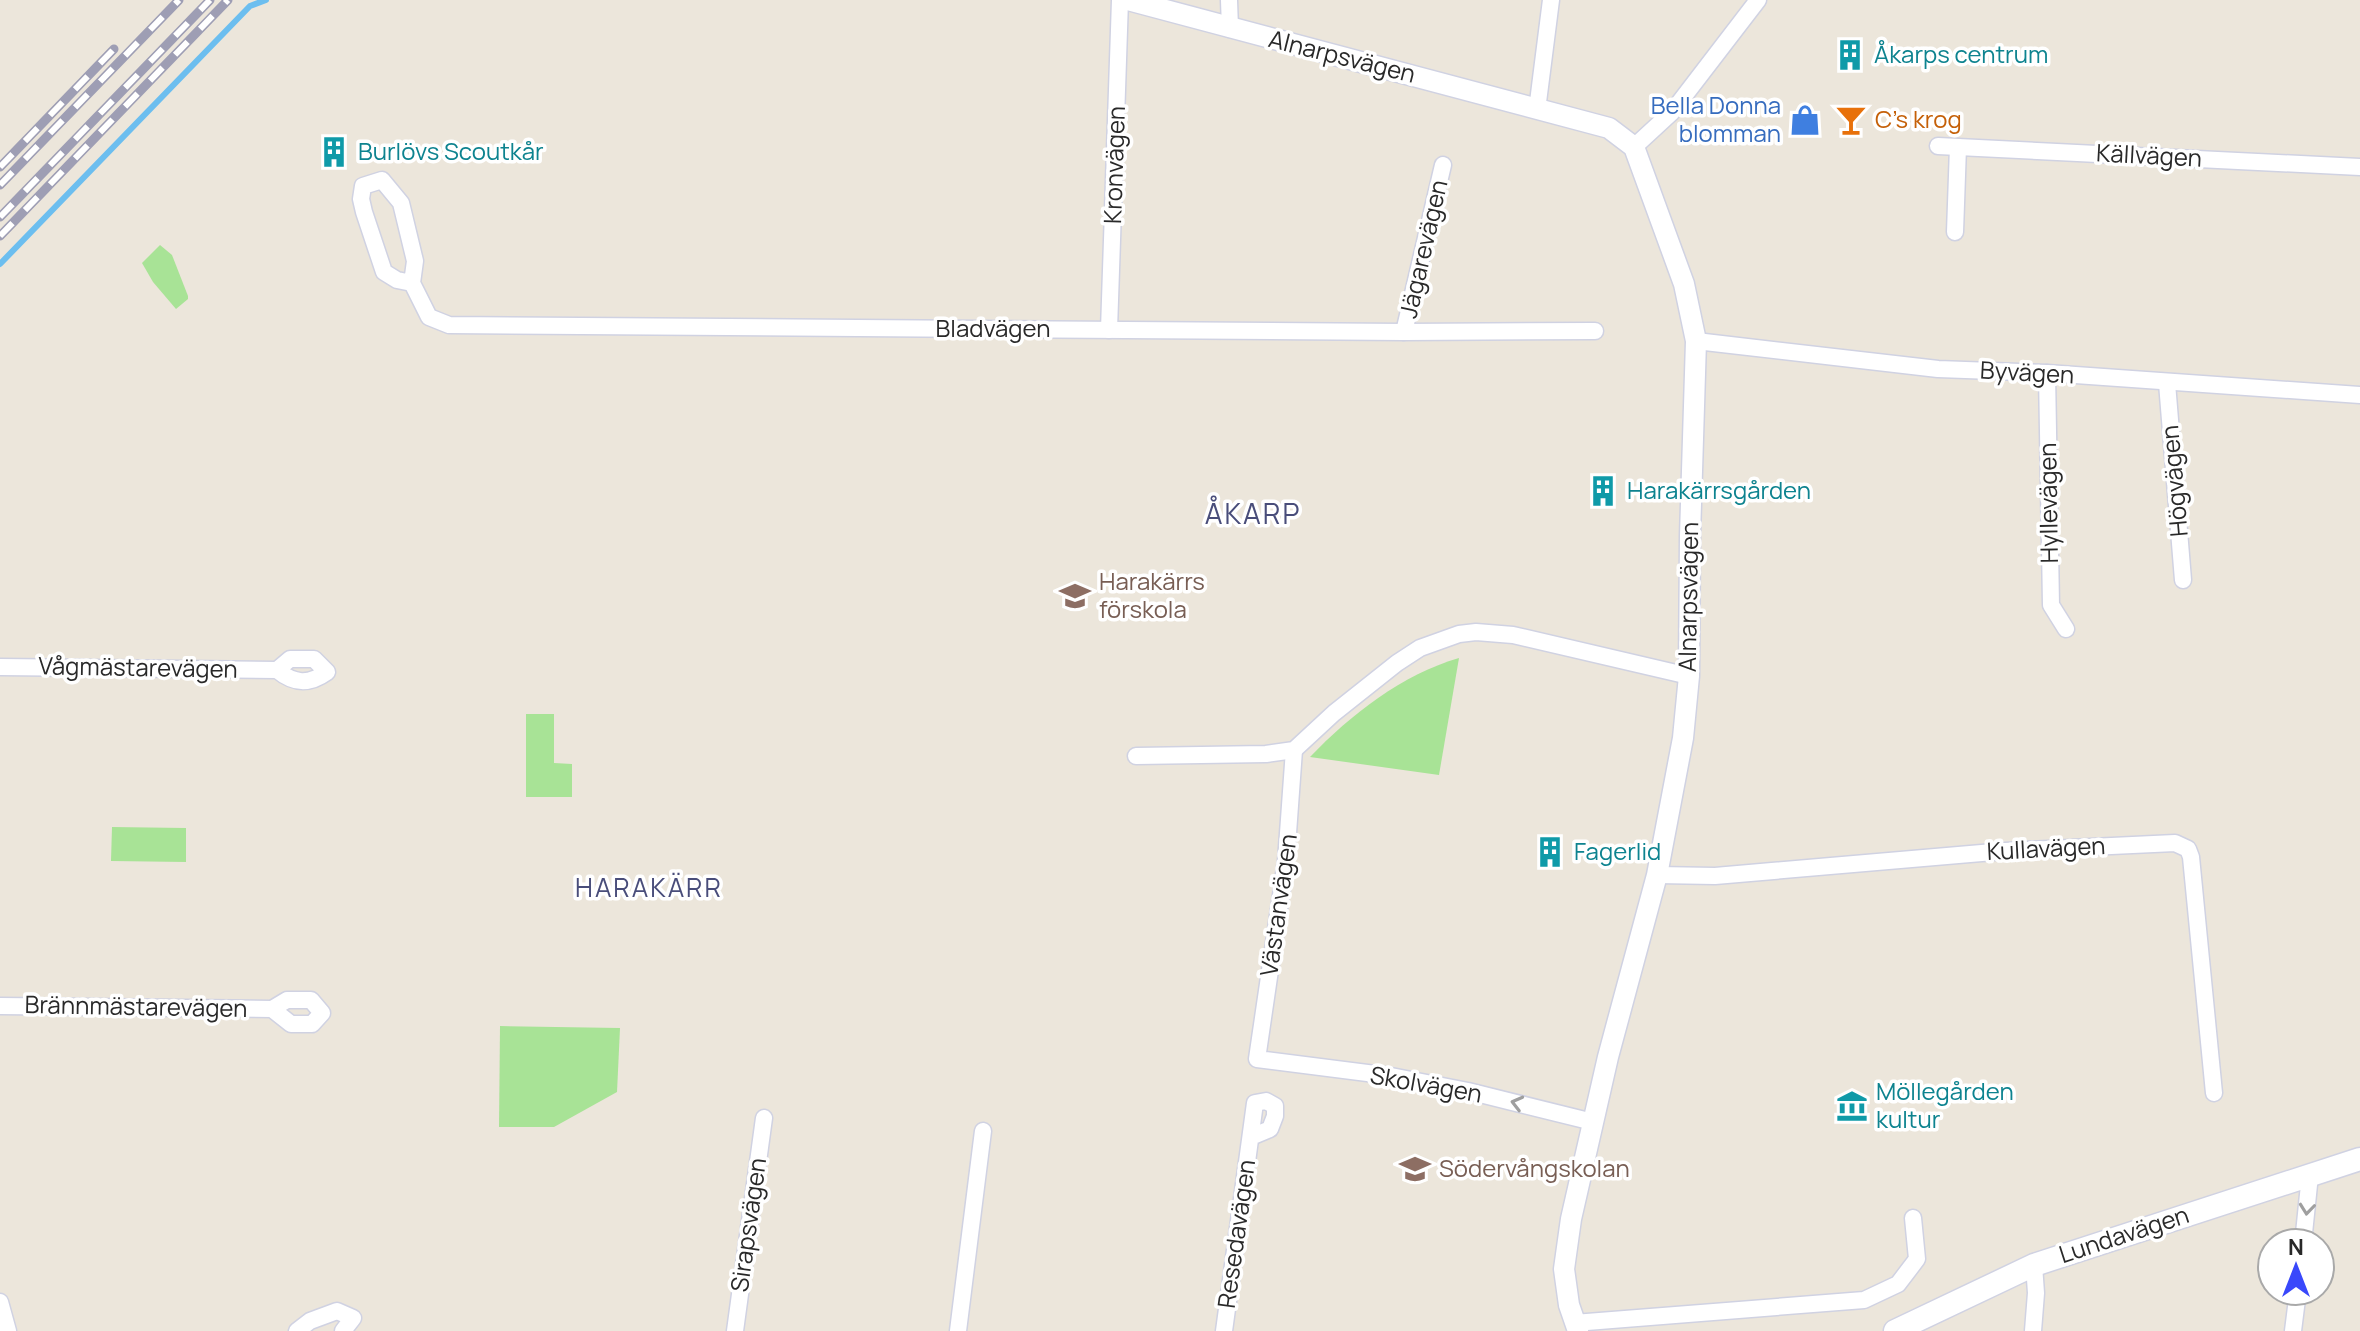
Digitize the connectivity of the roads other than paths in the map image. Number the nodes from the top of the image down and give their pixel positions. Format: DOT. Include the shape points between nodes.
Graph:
graph roads {
  1 [pos="1120,0"];
  2 [pos="1128,0"];
  3 [pos="1229,0"];
  4 [pos="1551,0"];
  5 [pos="1758,0"];
  6 [pos="1230,29"];
  7 [pos="1537,110"];
  8 [pos="1938,146"];
  9 [pos="1634,147"];
  10 [pos="1958,147"];
  11 [pos="1443,165"];
  12 [pos="2360,167"];
  13 [pos="1955,232"];
  14 [pos="412,283"];
  15 [pos="1109,330"];
  16 [pos="1595,331"];
  17 [pos="1404,332"];
  18 [pos="1696,341"];
  19 [pos="2047,373"];
  20 [pos="2167,383"];
  21 [pos="2360,395"];
  22 [pos="2183,580"];
  23 [pos="2066,629"];
  24 [pos="0,667"];
  25 [pos="277,670"];
  26 [pos="1689,676"];
  27 [pos="1294,750"];
  28 [pos="1136,756"];
  29 [pos="1657,875"];
  30 [pos="0,1006"];
  31 [pos="272,1009"];
  32 [pos="1257,1059"];
  33 [pos="2214,1093"];
  34 [pos="764,1118"];
  35 [pos="1593,1122"];
  36 [pos="983,1131"];
  37 [pos="1251,1137"];
  38 [pos="2360,1159"];
  39 [pos="2310,1175"];
  40 [pos="1913,1218"];
  41 [pos="2305,1227"];
  42 [pos="2034,1265"];
  43 [pos="0,1302"];
  44 [pos="2296,1307"];
  45 [pos="1576,1327"];
  46 [pos="8,1331"];
  47 [pos="297,1331"];
  48 [pos="343,1331"];
  49 [pos="735,1331"];
  50 [pos="958,1331"];
  51 [pos="1224,1331"];
  52 [pos="1895,1331"];
  53 [pos="2033,1331"];
  54 [pos="2293,1331"];
  1 -- 15 [label="street, Kronvägen"];
  2 -- 6 [label="street, Alnarpsvägen"];
  3 -- 6 [label="street"];
  4 -- 7 [label="street"];
  5 -- 9 [label="street" via="1672,112"];
  6 -- 7 [label="street, Alnarpsvägen"];
  7 -- 9 [label="street, Alnarpsvägen" via="1609,128"];
  8 -- 10 [label="street, Källvägen"];
  9 -- 18 [label="street, Alnarpsvägen" via="1687,294"];
  10 -- 12 [label="street, Källvägen"];
  10 -- 13 [label="street"];
  11 -- 17 [label="street, Jägarevägen"];
  14 -- 14 [label="street, Bladvägen" via="384,272 364,212 363,186 382,180 401,203 415,261"];
  14 -- 15 [label="street, Bladvägen" via="429,317 449,325"];
  15 -- 17 [label="street, Bladvägen"];
  16 -- 17 [label="street, Bladvägen"];
  18 -- 19 [label="street, Byvägen" via="1938,369"];
  18 -- 26 [label="street, Alnarpsvägen"];
  19 -- 20 [label="street, Byvägen"];
  19 -- 23 [label="street, Hyllevägen" via="2051,605"];
  20 -- 21 [label="street, Byvägen"];
  20 -- 22 [label="street, Högvägen"];
  24 -- 25 [label="street, Vågmästarevägen"];
  26 -- 27 [label="street" via="1513,635 1459,634 1397,663"];
  26 -- 29 [label="street, Alnarpsvägen"];
  27 -- 28 [label="street"];
  27 -- 32 [label="street, Västanvägen" via="1286,861"];
  29 -- 33 [label="street, Kullavägen" via="1715,876 2005,851 2175,843 2188,849 2191,857"];
  29 -- 35 [label="street, Alnarpsvägen"];
  30 -- 31 [label="street, Brännmästarevägen"];
  35 -- 32 [label="street, Skolvägen, one-way" via="1391,1076"];
  34 -- 49 [label="street, Sirapsvägen"];
  35 -- 45 [label="street, Alnarpsvägen" via="1564,1269"];
  36 -- 50 [label="street"];
  37 -- 51 [label="street, Resedavägen"];
  38 -- 39 [label="main road, Lundavägen"];
  39 -- 41 [label="street, one-way"];
  39 -- 42 [label="main road, Lundavägen"];
  40 -- 45 [label="street" via="1917,1259 1898,1284 1864,1300"];
  42 -- 52 [label="main road, Lundavägen"];
  42 -- 53 [label="street"];
  43 -- 46 [label="street"];
  44 -- 54 [label="street"];
  47 -- 48 [label="street" via="337,1311 353,1318"];
}
